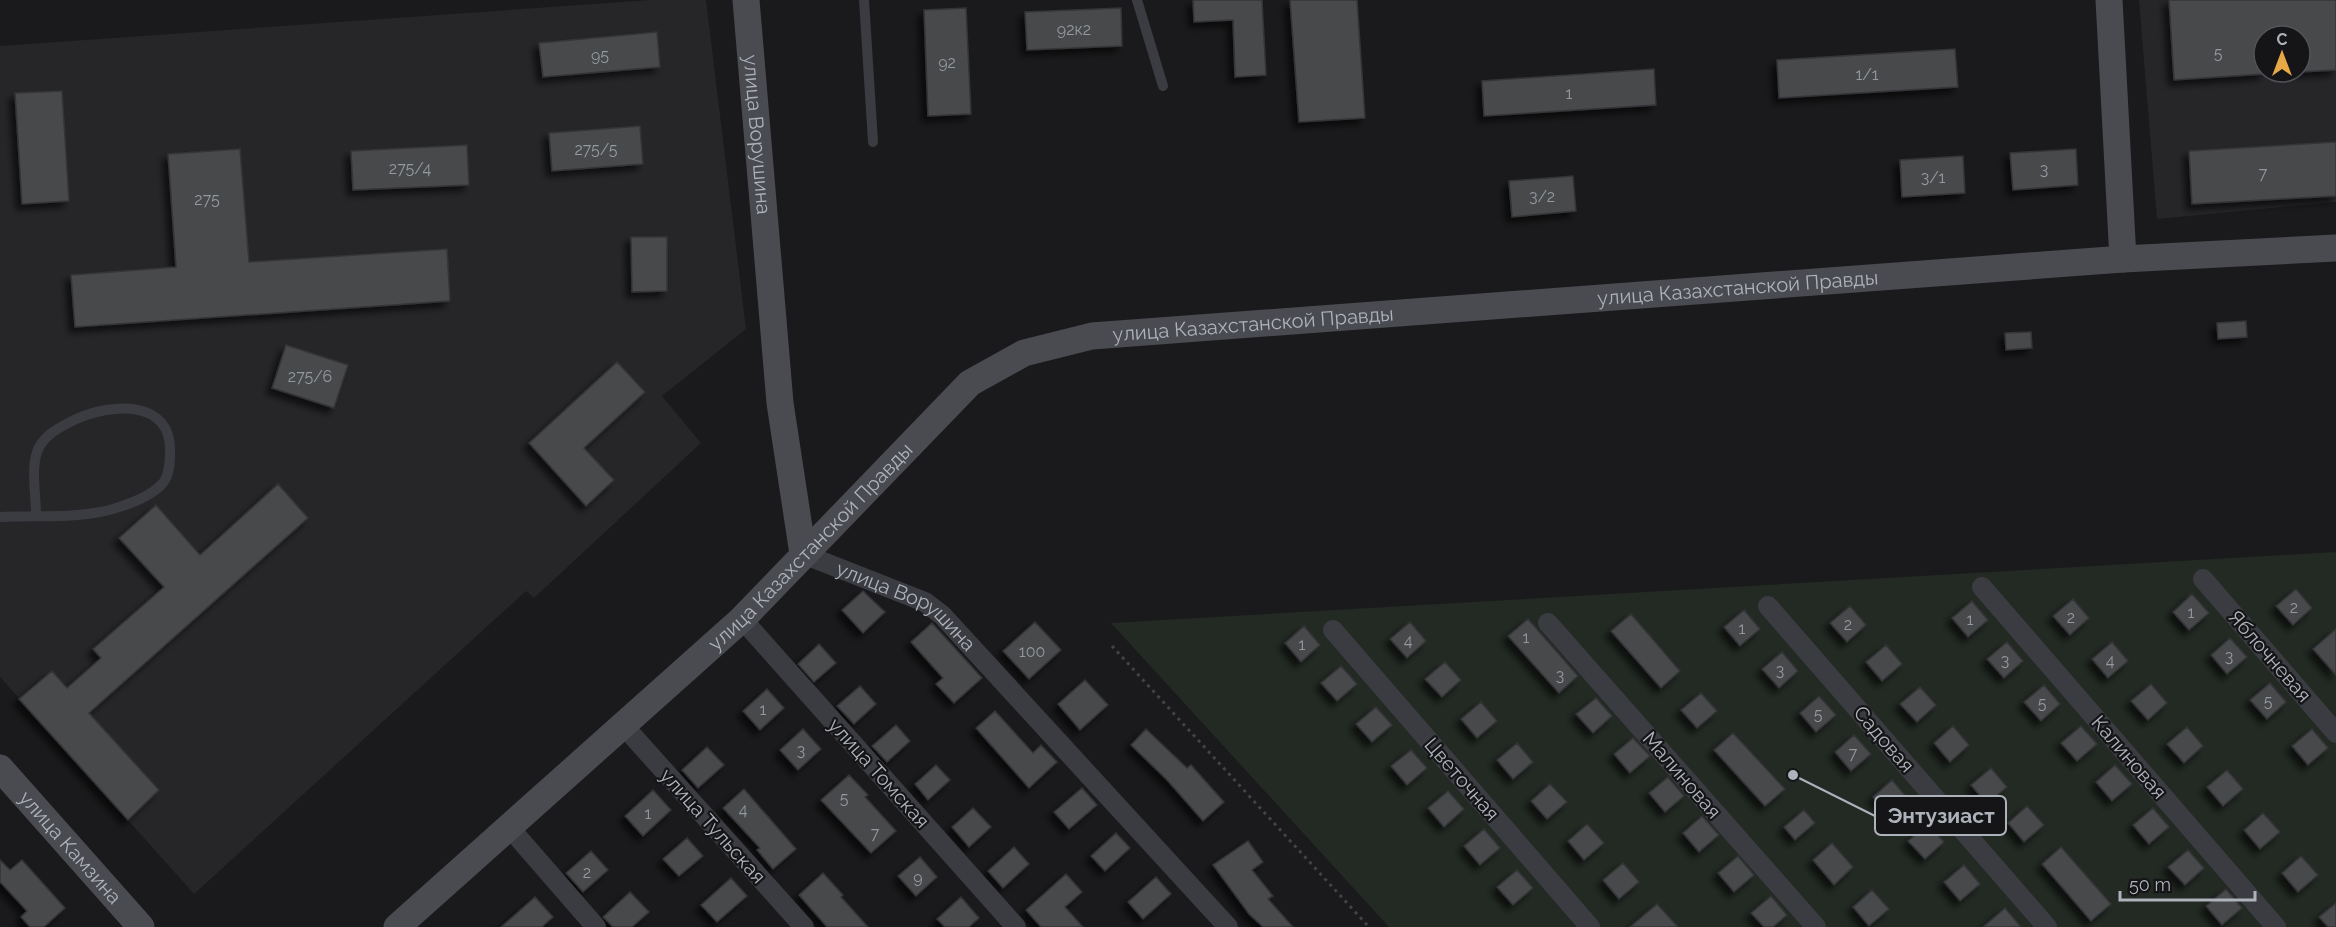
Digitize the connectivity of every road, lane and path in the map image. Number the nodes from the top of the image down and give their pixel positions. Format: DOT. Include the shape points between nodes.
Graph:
graph roads {
  1 [pos="746,0"];
  2 [pos="864,0"];
  3 [pos="1137,0"];
  4 [pos="2109,0"];
  5 [pos="1163,86"];
  6 [pos="873,142"];
  7 [pos="2336,248"];
  8 [pos="2123,259"];
  9 [pos="36,515"];
  10 [pos="0,517"];
  11 [pos="803,554"];
  12 [pos="2204,579"];
  13 [pos="1982,587"];
  14 [pos="1768,606"];
  15 [pos="742,619"];
  16 [pos="1548,624"];
  17 [pos="1333,630"];
  18 [pos="1112,646"];
  19 [pos="623,725"];
  20 [pos="2336,733"];
  21 [pos="0,768"];
  22 [pos="509,827"];
  23 [pos="141,927"];
  24 [pos="397,927"];
  25 [pos="596,927"];
  26 [pos="804,927"];
  27 [pos="1016,927"];
  28 [pos="1228,927"];
  29 [pos="1369,927"];
  30 [pos="1590,927"];
  31 [pos="1816,927"];
  32 [pos="2047,927"];
  33 [pos="2276,927"];
  1 -- 11 [label="street, улица Ворушина" via="780,403"];
  2 -- 6 [label="lane"];
  3 -- 5 [label="lane"];
  4 -- 8 [label="street"];
  7 -- 8 [label="street, улица Казахстанской Правды"];
  8 -- 11 [label="street, улица Казахстанской Правды" via="1092,336 1024,352 970,383"];
  9 -- 9 [label="lane" via="112,510 150,494 164,483 170,463 168,434 147,411 108,408 88,413 46,437 34,461"];
  9 -- 10 [label="lane"];
  11 -- 15 [label="street, улица Казахстанской Правды"];
  11 -- 28 [label="street, улица Ворушина" via="925,602 942,615"];
  12 -- 20 [label="street, Яблочневая"];
  13 -- 33 [label="street, Калиновая"];
  14 -- 32 [label="street, Садовая"];
  15 -- 19 [label="street, улица Казахстанской Правды"];
  15 -- 27 [label="street, улица Томская"];
  16 -- 31 [label="street, Малиновая"];
  17 -- 30 [label="street, Цветочная"];
  18 -- 29 [label="path"];
  19 -- 22 [label="street, улица Казахстанской Правды"];
  19 -- 26 [label="street, улица Тульская"];
  21 -- 23 [label="street, улица Камзина"];
  22 -- 24 [label="street, улица Казахстанской Правды"];
  22 -- 25 [label="street"];
}
